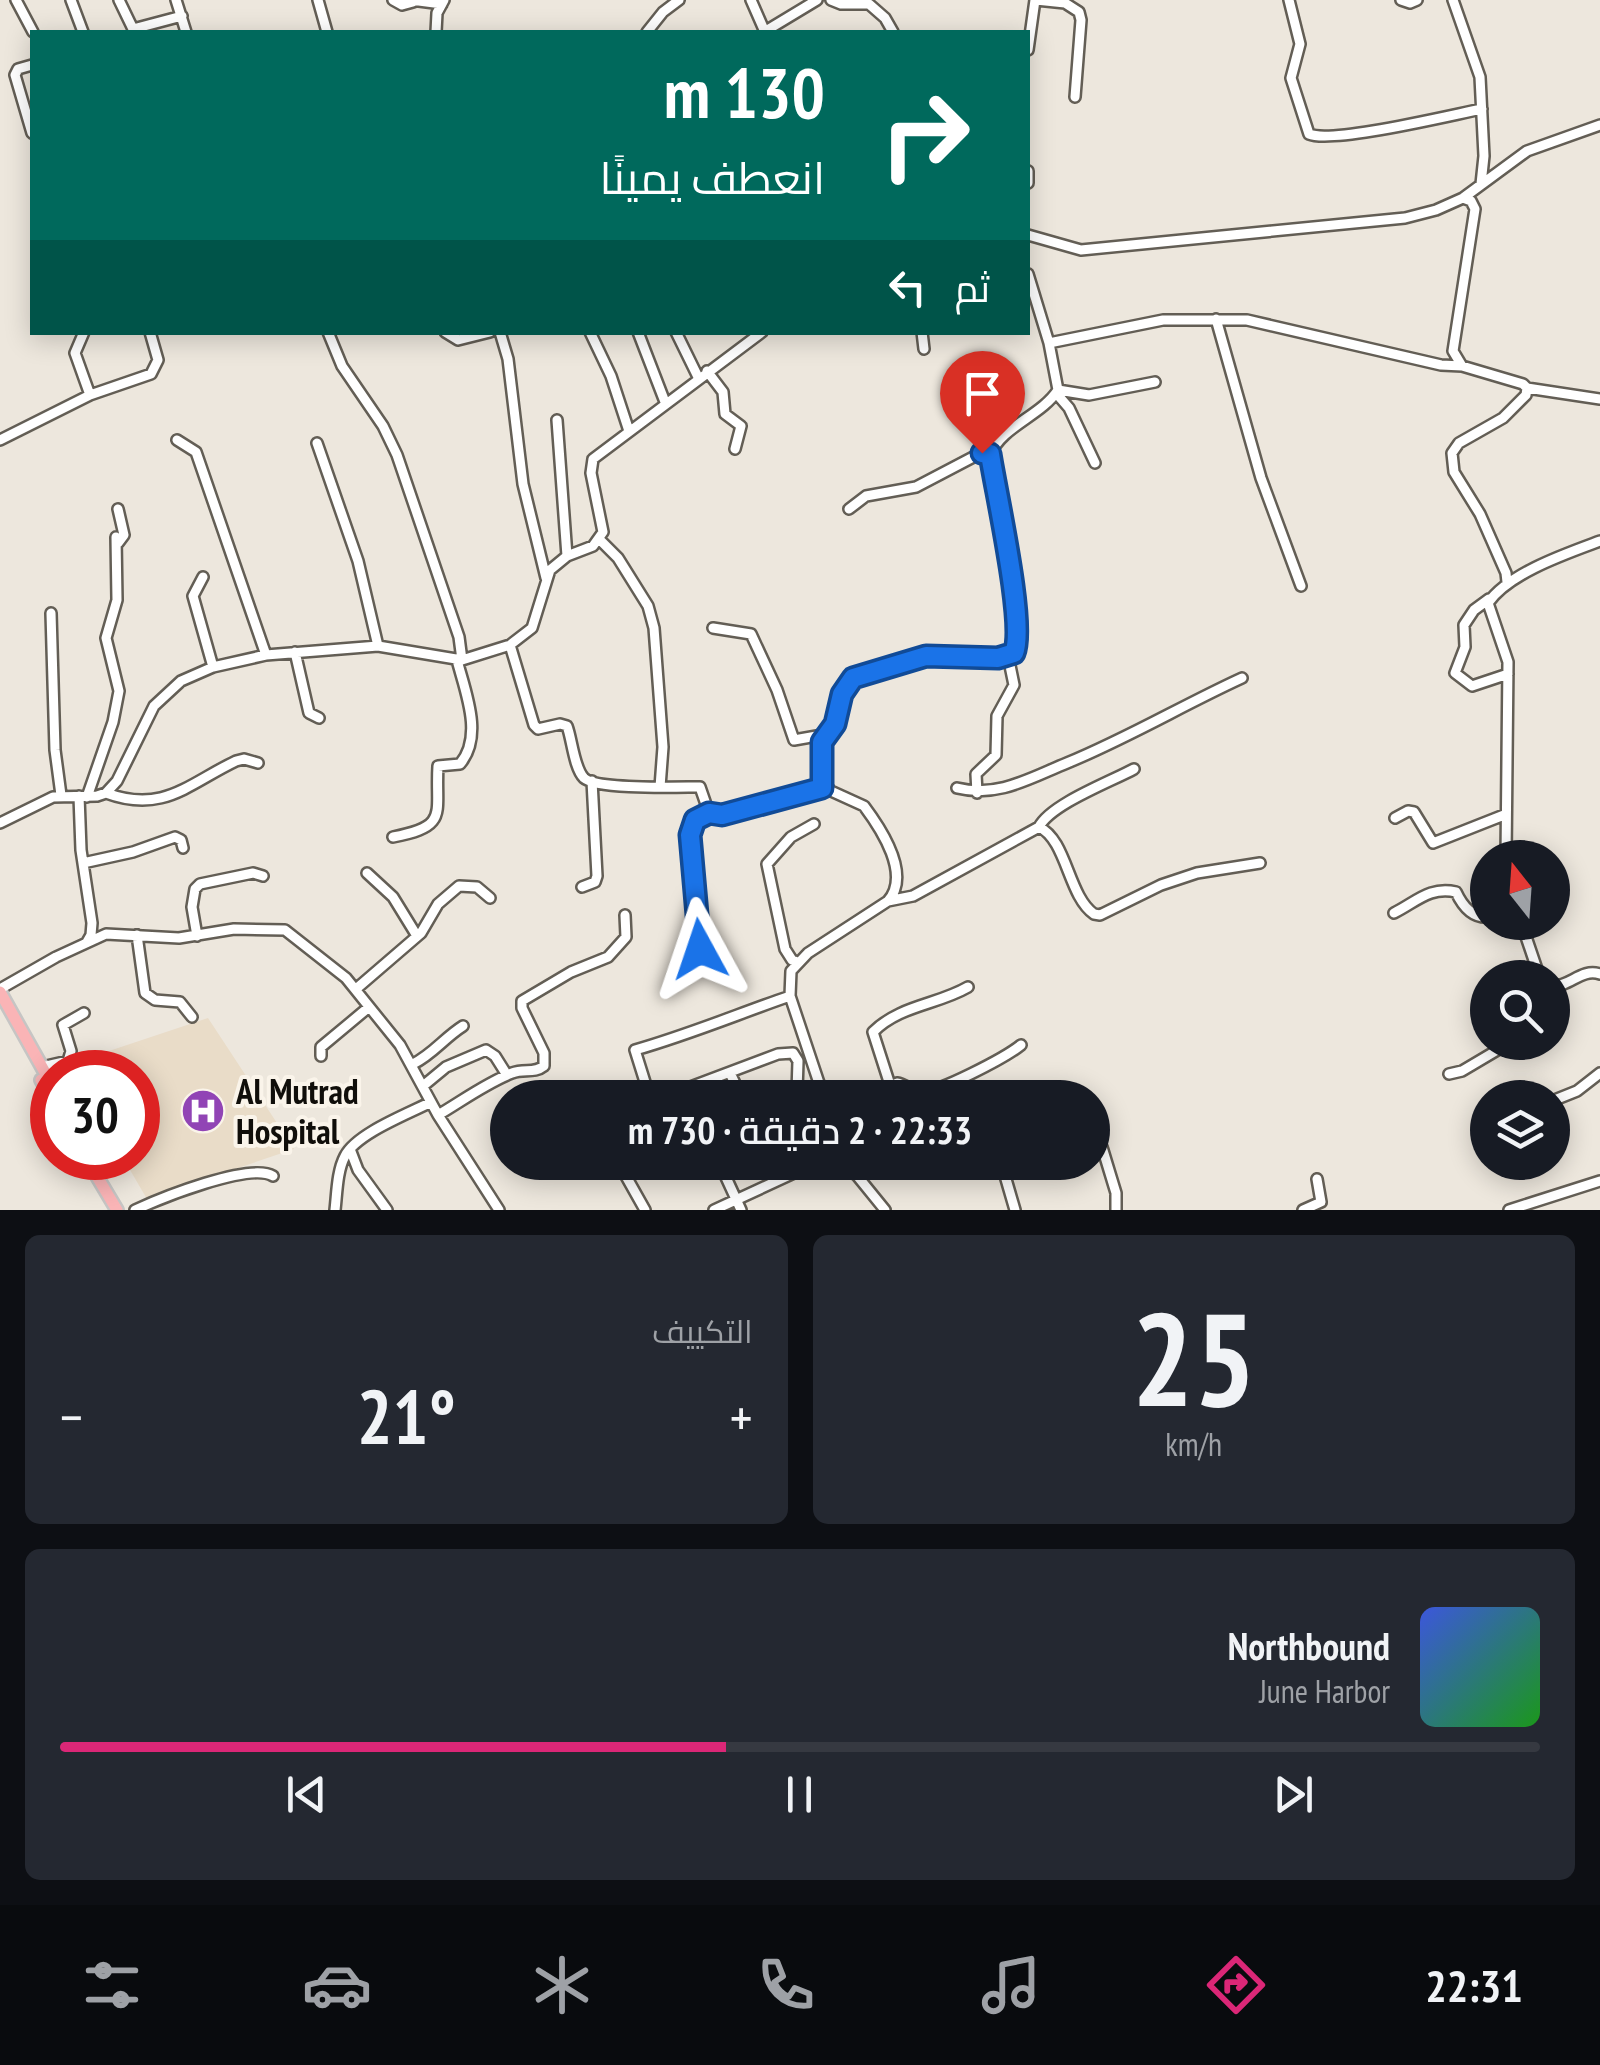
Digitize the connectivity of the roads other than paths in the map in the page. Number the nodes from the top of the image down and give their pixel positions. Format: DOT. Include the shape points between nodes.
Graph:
graph roads {
  1 [pos="16,0"];
  2 [pos="72,0"];
  3 [pos="119,0"];
  4 [pos="176,0"];
  5 [pos="318,0"];
  6 [pos="393,0"];
  7 [pos="679,0"];
  8 [pos="751,0"];
  9 [pos="817,0"];
  10 [pos="831,0"];
  11 [pos="1036,0"];
  12 [pos="1289,0"];
  13 [pos="1401,0"];
  14 [pos="1417,0"];
  15 [pos="1453,0"];
  16 [pos="412,1"];
  17 [pos="443,2"];
  18 [pos="182,16"];
  19 [pos="32,30"];
  20 [pos="82,30"];
  21 [pos="186,30"];
  22 [pos="326,30"];
  23 [pos="436,30"];
  24 [pos="649,30"];
  25 [pos="764,30"];
  26 [pos="768,30"];
  27 [pos="893,30"];
  28 [pos="1030,38"];
  29 [pos="30,66"];
  30 [pos="1075,97"];
  31 [pos="1482,108"];
  32 [pos="30,126"];
  33 [pos="1600,126"];
  34 [pos="1481,184"];
  35 [pos="1463,198"];
  36 [pos="1030,236"];
  37 [pos="1030,280"];
  38 [pos="1216,319"];
  39 [pos="83,335"];
  40 [pos="151,335"];
  41 [pos="329,335"];
  42 [pos="450,335"];
  43 [pos="478,335"];
  44 [pos="501,335"];
  45 [pos="591,335"];
  46 [pos="639,335"];
  47 [pos="678,335"];
  48 [pos="755,335"];
  49 [pos="922,335"];
  50 [pos="1050,343"];
  51 [pos="924,349"];
  52 [pos="1462,366"];
  53 [pos="703,375"];
  54 [pos="1155,382"];
  55 [pos="1526,388"];
  56 [pos="1057,391"];
  57 [pos="90,396"];
  58 [pos="1600,399"];
  59 [pos="665,402"];
  60 [pos="557,420"];
  61 [pos="629,432"];
  62 [pos="0,440"];
  63 [pos="177,440"];
  64 [pos="317,443"];
  65 [pos="735,449"];
  66 [pos="990,454"];
  67 [pos="1096,463"];
  68 [pos="849,509"];
  69 [pos="118,510"];
  70 [pos="600,540"];
  71 [pos="1600,541"];
  72 [pos="567,556"];
  73 [pos="204,577"];
  74 [pos="546,578"];
  75 [pos="1507,582"];
  76 [pos="1301,586"];
  77 [pos="1492,596"];
  78 [pos="51,613"];
  79 [pos="713,628"];
  80 [pos="510,645"];
  81 [pos="378,646"];
  82 [pos="295,652"];
  83 [pos="266,655"];
  84 [pos="1008,656"];
  85 [pos="460,660"];
  86 [pos="213,668"];
  87 [pos="1508,674"];
  88 [pos="1242,678"];
  89 [pos="319,718"];
  90 [pos="828,734"];
  91 [pos="258,763"];
  92 [pos="1134,769"];
  93 [pos="592,782"];
  94 [pos="824,783"];
  95 [pos="660,787"];
  96 [pos="957,788"];
  97 [pos="106,793"];
  98 [pos="977,793"];
  99 [pos="61,796"];
  100 [pos="83,796"];
  101 [pos="709,813"];
  102 [pos="1504,815"];
  103 [pos="1395,818"];
  104 [pos="0,823"];
  105 [pos="814,824"];
  106 [pos="1039,827"];
  107 [pos="393,836"];
  108 [pos="1505,840"];
  109 [pos="183,848"];
  110 [pos="83,863"];
  111 [pos="1260,863"];
  112 [pos="367,873"];
  113 [pos="264,876"];
  114 [pos="582,886"];
  115 [pos="490,898"];
  116 [pos="888,901"];
  117 [pos="1470,911"];
  118 [pos="1394,912"];
  119 [pos="624,914"];
  120 [pos="92,923"];
  121 [pos="106,934"];
  122 [pos="137,936"];
  123 [pos="196,936"];
  124 [pos="418,936"];
  125 [pos="87,942"];
  126 [pos="700,949"];
  127 [pos="797,962"];
  128 [pos="1600,974"];
  129 [pos="1570,980"];
  130 [pos="968,987"];
  131 [pos="356,989"];
  132 [pos="0,990"];
  133 [pos="790,996"];
  134 [pos="369,1006"];
  135 [pos="0,1007"];
  136 [pos="84,1013"];
  137 [pos="192,1017"];
  138 [pos="463,1026"];
  139 [pos="1021,1045"];
  140 [pos="32,1050"];
  141 [pos="71,1050"];
  142 [pos="321,1056"];
  143 [pos="30,1060"];
  144 [pos="1480,1060"];
  145 [pos="412,1064"];
  146 [pos="730,1073"];
  147 [pos="1600,1073"];
  148 [pos="1449,1074"];
  149 [pos="506,1075"];
  150 [pos="645,1080"];
  151 [pos="711,1080"];
  152 [pos="733,1080"];
  153 [pos="797,1080"];
  154 [pos="819,1080"];
  155 [pos="888,1080"];
  156 [pos="955,1080"];
  157 [pos="422,1086"];
  158 [pos="1570,1094"];
  159 [pos="431,1102"];
  160 [pos="438,1116"];
  161 [pos="350,1149"];
  162 [pos="1110,1173"];
  163 [pos="273,1176"];
  164 [pos="1317,1179"];
  165 [pos="99,1180"];
  166 [pos="108,1180"];
  167 [pos="628,1180"];
  168 [pos="728,1180"];
  169 [pos="785,1180"];
  170 [pos="860,1180"];
  171 [pos="1006,1180"];
  172 [pos="1600,1181"];
  173 [pos="740,1205"];
  174 [pos="117,1210"];
  175 [pos="126,1210"];
  176 [pos="135,1210"];
  177 [pos="335,1210"];
  178 [pos="387,1210"];
  179 [pos="499,1210"];
  180 [pos="646,1210"];
  181 [pos="714,1210"];
  182 [pos="885,1210"];
  183 [pos="1015,1210"];
  184 [pos="1116,1210"];
  185 [pos="1303,1210"];
  186 [pos="1509,1210"];
  1 -- 19 [label="street"];
  2 -- 20 [label="street"];
  3 -- 18 [label="street" via="133,29"];
  4 -- 18 [label="street"];
  5 -- 22 [label="street"];
  6 -- 16 [label="street"];
  7 -- 24 [label="street"];
  8 -- 25 [label="street"];
  9 -- 26 [label="street"];
  10 -- 27 [label="street" via="869,4"];
  11 -- 28 [label="street"];
  11 -- 30 [label="street" via="1079,12"];
  12 -- 31 [label="street" via="1300,44 1291,78 1308,134 1388,128"];
  13 -- 14 [label="street"];
  15 -- 31 [label="street" via="1480,77"];
  16 -- 17 [label="street"];
  17 -- 23 [label="street"];
  18 -- 21 [label="street"];
  29 -- 32 [label="street" via="15,75"];
  31 -- 34 [label="street"];
  33 -- 34 [label="street" via="1527,151"];
  34 -- 35 [label="street"];
  35 -- 36 [label="street" via="1405,218 1145,246 1081,250"];
  35 -- 52 [label="street" via="1475,209 1452,348"];
  37 -- 50 [label="street"];
  38 -- 50 [label="street" via="1164,320"];
  38 -- 52 [label="street" via="1268,323"];
  38 -- 76 [label="street" via="1261,478"];
  39 -- 57 [label="street" via="75,353"];
  40 -- 57 [label="street" via="156,370"];
  41 -- 85 [label="street" via="397,455 459,637"];
  42 -- 43 [label="street"];
  44 -- 74 [label="street"];
  45 -- 61 [label="street"];
  46 -- 59 [label="street"];
  47 -- 53 [label="street"];
  48 -- 53 [label="street"];
  49 -- 51 [label="street"];
  50 -- 56 [label="street"];
  52 -- 55 [label="street"];
  53 -- 59 [label="street"];
  53 -- 65 [label="street" via="723,392 725,414 741,426"];
  54 -- 56 [label="street" via="1089,396"];
  55 -- 58 [label="street"];
  55 -- 75 [label="street" via="1502,418 1452,453 1454,472 1480,514"];
  56 -- 66 [label="street"];
  56 -- 67 [label="street"];
  57 -- 62 [label="street"];
  59 -- 61 [label="street"];
  60 -- 72 [label="street"];
  61 -- 70 [label="street" via="590,465"];
  63 -- 83 [label="street" via="196,452"];
  64 -- 81 [label="street" via="358,561"];
  66 -- 68 [label="street" via="916,487 866,496"];
  66 -- 84 [label="street" via="1018,631"];
  69 -- 100 [label="street" via="124,535 116,541 117,605 106,638 119,690"];
  70 -- 72 [label="street"];
  70 -- 95 [label="street" via="618,558 651,617 663,746"];
  71 -- 75 [label="street"];
  72 -- 74 [label="street"];
  73 -- 86 [label="street" via="193,596"];
  74 -- 80 [label="street" via="532,628"];
  75 -- 77 [label="street"];
  77 -- 87 [label="street" via="1488,610"];
  77 -- 87 [label="street" via="1464,625 1456,673 1472,686"];
  78 -- 99 [label="street"];
  79 -- 90 [label="street" via="751,634 794,740"];
  80 -- 85 [label="street"];
  80 -- 93 [label="street" via="534,725 566,724 580,772"];
  81 -- 82 [label="street"];
  81 -- 85 [label="street"];
  82 -- 83 [label="street"];
  82 -- 89 [label="street" via="308,713"];
  83 -- 86 [label="street"];
  84 -- 90 [label="street" via="942,654 853,678"];
  84 -- 98 [label="street" via="1014,685 997,716 996,754 976,774"];
  85 -- 107 [label="street" via="471,731 466,755 460,764 438,766 440,809 434,821"];
  86 -- 97 [label="street" via="182,681 154,706"];
  87 -- 102 [label="street"];
  88 -- 98 [label="street" via="1092,755"];
  90 -- 94 [label="street" via="820,752"];
  91 -- 97 [label="street" via="236,761 162,800"];
  92 -- 106 [label="street" via="1050,813"];
  93 -- 95 [label="street"];
  93 -- 114 [label="street" via="598,876"];
  94 -- 101 [label="street" via="796,796"];
  94 -- 116 [label="street" via="872,817 898,876 898,891"];
  95 -- 101 [label="street" via="702,788"];
  96 -- 98 [label="street"];
  97 -- 100 [label="street"];
  99 -- 100 [label="street"];
  99 -- 104 [label="street"];
  100 -- 110 [label="street"];
  101 -- 126 [label="street" via="692,824 690,835"];
  102 -- 103 [label="street" via="1433,843 1414,812"];
  102 -- 108 [label="street"];
  105 -- 127 [label="street" via="791,837 767,864 776,919"];
  106 -- 111 [label="street" via="1052,838 1081,900 1100,915 1196,874"];
  106 -- 116 [label="street" via="913,896"];
  109 -- 110 [label="street" via="175,837"];
  110 -- 120 [label="street"];
  112 -- 124 [label="street" via="393,897"];
  113 -- 123 [label="street" via="200,884 192,906"];
  115 -- 124 [label="street" via="477,887 459,886 441,900"];
  116 -- 127 [label="street"];
  117 -- 118 [label="street" via="1456,892 1442,889"];
  119 -- 149 [label="street" via="626,937 614,952 522,1001 546,1062 536,1071"];
  120 -- 121 [label="street"];
  120 -- 125 [label="street"];
  121 -- 122 [label="street"];
  121 -- 125 [label="street"];
  122 -- 123 [label="street"];
  122 -- 137 [label="street" via="145,992 180,1002"];
  123 -- 131 [label="street" via="225,929 285,930"];
  124 -- 131 [label="street"];
  125 -- 132 [label="street"];
  127 -- 133 [label="street"];
  128 -- 129 [label="street"];
  130 -- 155 [label="street" via="910,1007 873,1032"];
  131 -- 134 [label="street"];
  132 -- 140 [label="main road"];
  133 -- 150 [label="street" via="636,1050"];
  133 -- 154 [label="street"];
  134 -- 142 [label="street" via="320,1047"];
  134 -- 145 [label="street"];
  135 -- 143 [label="main road"];
  136 -- 141 [label="street" via="62,1026"];
  138 -- 145 [label="street"];
  139 -- 156 [label="street"];
  144 -- 148 [label="street"];
  145 -- 157 [label="street"];
  146 -- 151 [label="street"];
  146 -- 152 [label="street"];
  146 -- 153 [label="street" via="793,1053"];
  147 -- 158 [label="street"];
  149 -- 157 [label="street" via="493,1053 482,1050"];
  149 -- 160 [label="street"];
  157 -- 159 [label="street"];
  159 -- 160 [label="street"];
  159 -- 161 [label="street"];
  160 -- 179 [label="street"];
  161 -- 177 [label="street"];
  161 -- 178 [label="street"];
  162 -- 184 [label="street"];
  163 -- 176 [label="street" via="247,1173"];
  164 -- 185 [label="street" via="1321,1202"];
  165 -- 174 [label="main road"];
  166 -- 175 [label="main road"];
  167 -- 180 [label="street"];
  168 -- 173 [label="street"];
  169 -- 173 [label="street"];
  170 -- 182 [label="street"];
  171 -- 183 [label="street"];
  172 -- 186 [label="street"];
  173 -- 181 [label="street"];
}
